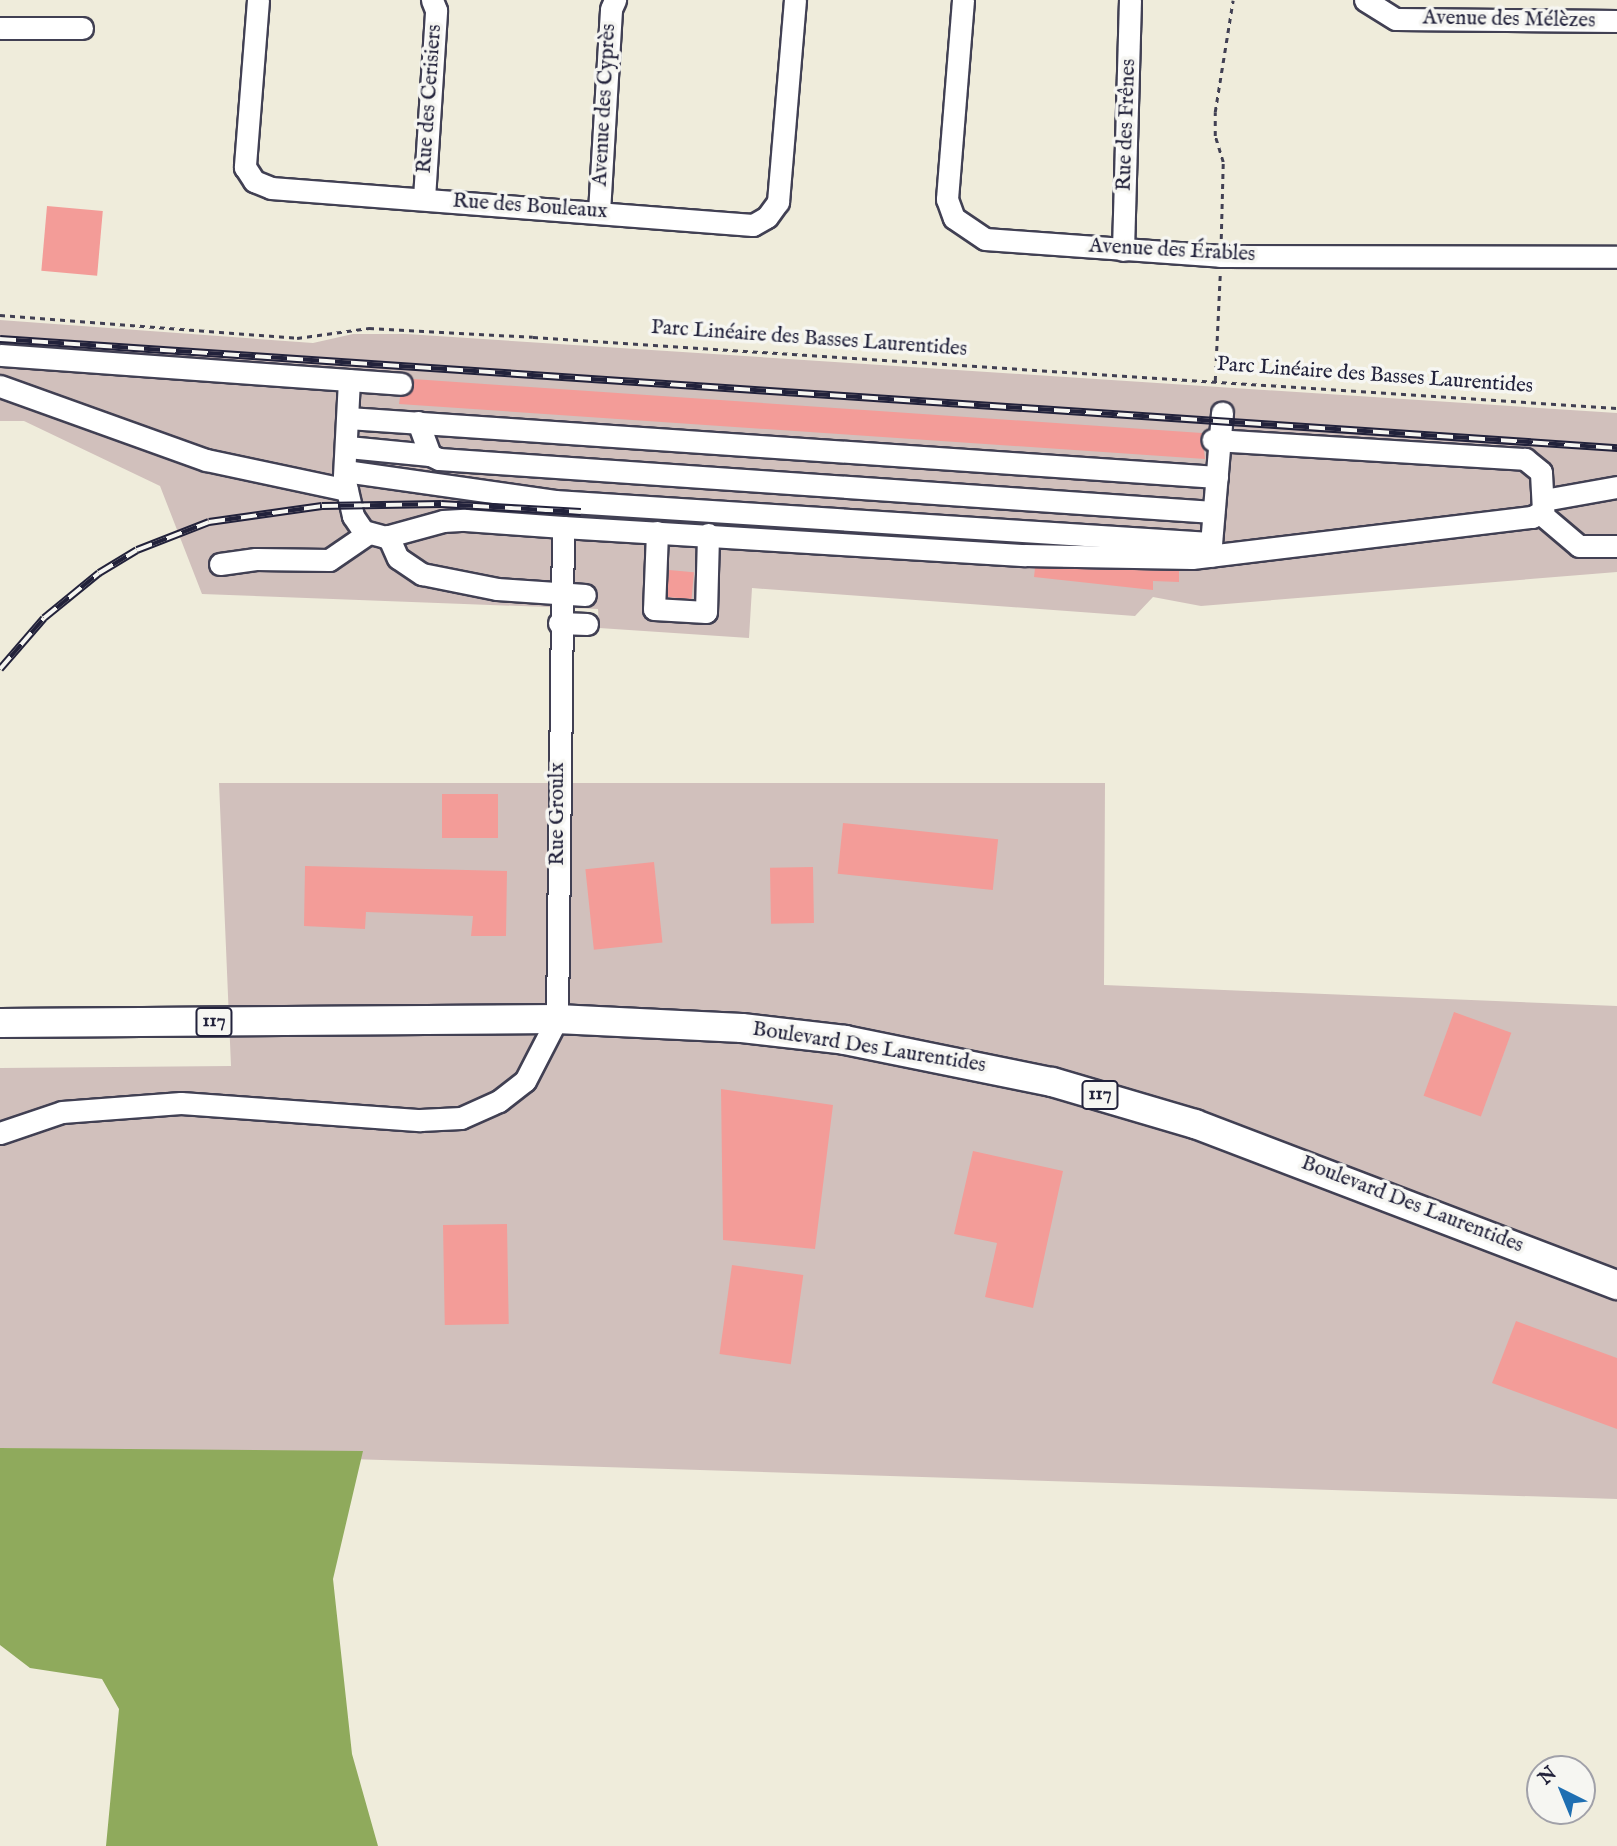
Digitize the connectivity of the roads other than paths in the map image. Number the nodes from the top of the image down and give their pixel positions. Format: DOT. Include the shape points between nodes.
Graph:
graph roads {
  1 [pos="258,0"];
  2 [pos="432,0"];
  3 [pos="615,0"];
  4 [pos="795,0"];
  5 [pos="963,0"];
  6 [pos="1130,0"];
  7 [pos="1366,0"];
  8 [pos="1617,21"];
  9 [pos="0,28"];
  10 [pos="82,28"];
  11 [pos="424,198"];
  12 [pos="598,212"];
  13 [pos="1123,250"];
  14 [pos="1617,257"];
  15 [pos="0,355"];
  16 [pos="349,380"];
  17 [pos="401,384"];
  18 [pos="0,386"];
  19 [pos="1222,413"];
  20 [pos="348,418"];
  21 [pos="418,422"];
  22 [pos="1216,440"];
  23 [pos="348,447"];
  24 [pos="430,455"];
  25 [pos="1217,477"];
  26 [pos="346,481"];
  27 [pos="1617,487"];
  28 [pos="1542,506"];
  29 [pos="1213,512"];
  30 [pos="562,527"];
  31 [pos="657,532"];
  32 [pos="708,534"];
  33 [pos="378,535"];
  34 [pos="1617,546"];
  35 [pos="1210,549"];
  36 [pos="220,564"];
  37 [pos="585,595"];
  38 [pos="560,608"];
  39 [pos="587,624"];
  40 [pos="557,1019"];
  41 [pos="0,1023"];
  42 [pos="0,1133"];
  43 [pos="1617,1285"];
  1 -- 11 [label="street, Rue des Bouleaux" via="246,167 254,181 271,188"];
  2 -- 11 [label="street, Rue des Cerisiers" via="436,10"];
  3 -- 12 [label="street, Avenue des Cyprès"];
  4 -- 12 [label="street, Rue des Bouleaux" via="778,202 767,217 753,225"];
  5 -- 13 [label="street, Avenue des Érables" via="947,200 954,218 985,239"];
  6 -- 13 [label="street, Rue des Frênes"];
  7 -- 8 [label="street, Avenue des Mélèzes" via="1396,19"];
  9 -- 10 [label="street"];
  11 -- 12 [label="street, Rue des Bouleaux"];
  13 -- 14 [label="street, Avenue des Érables" via="1220,262"];
  15 -- 16 [label="street"];
  16 -- 17 [label="street"];
  16 -- 20 [label="street"];
  18 -- 26 [label="street" via="206,460"];
  19 -- 22 [label="street"];
  20 -- 21 [label="street"];
  20 -- 23 [label="street"];
  21 -- 24 [label="street"];
  21 -- 25 [label="street"];
  22 -- 25 [label="street"];
  22 -- 28 [label="street" via="1525,460 1541,472"];
  23 -- 24 [label="street"];
  23 -- 26 [label="street"];
  24 -- 29 [label="street"];
  25 -- 29 [label="street"];
  26 -- 33 [label="street" via="353,516"];
  26 -- 35 [label="street" via="555,501"];
  27 -- 28 [label="street"];
  28 -- 34 [label="street" via="1579,546"];
  28 -- 35 [label="street"];
  29 -- 35 [label="street"];
  30 -- 31 [label="street"];
  30 -- 33 [label="street" via="443,521"];
  30 -- 38 [label="street, Rue Groulx"];
  31 -- 32 [label="street"];
  31 -- 32 [label="street" via="654,609 706,612"];
  32 -- 35 [label="street" via="1025,555"];
  33 -- 36 [label="street" via="330,560 256,559"];
  33 -- 38 [label="street" via="398,558 422,574 498,589"];
  37 -- 38 [label="street"];
  38 -- 39 [label="street"];
  38 -- 40 [label="street, Rue Groulx"];
  40 -- 41 [label="main road, Boulevard Des Laurentides / 117"];
  40 -- 42 [label="street" via="525,1081 499,1101 461,1118 420,1120 181,1103 62,1112"];
  40 -- 43 [label="main road, Boulevard Des Laurentides / 117" via="804,1035 1052,1082 1257,1146"];
}
